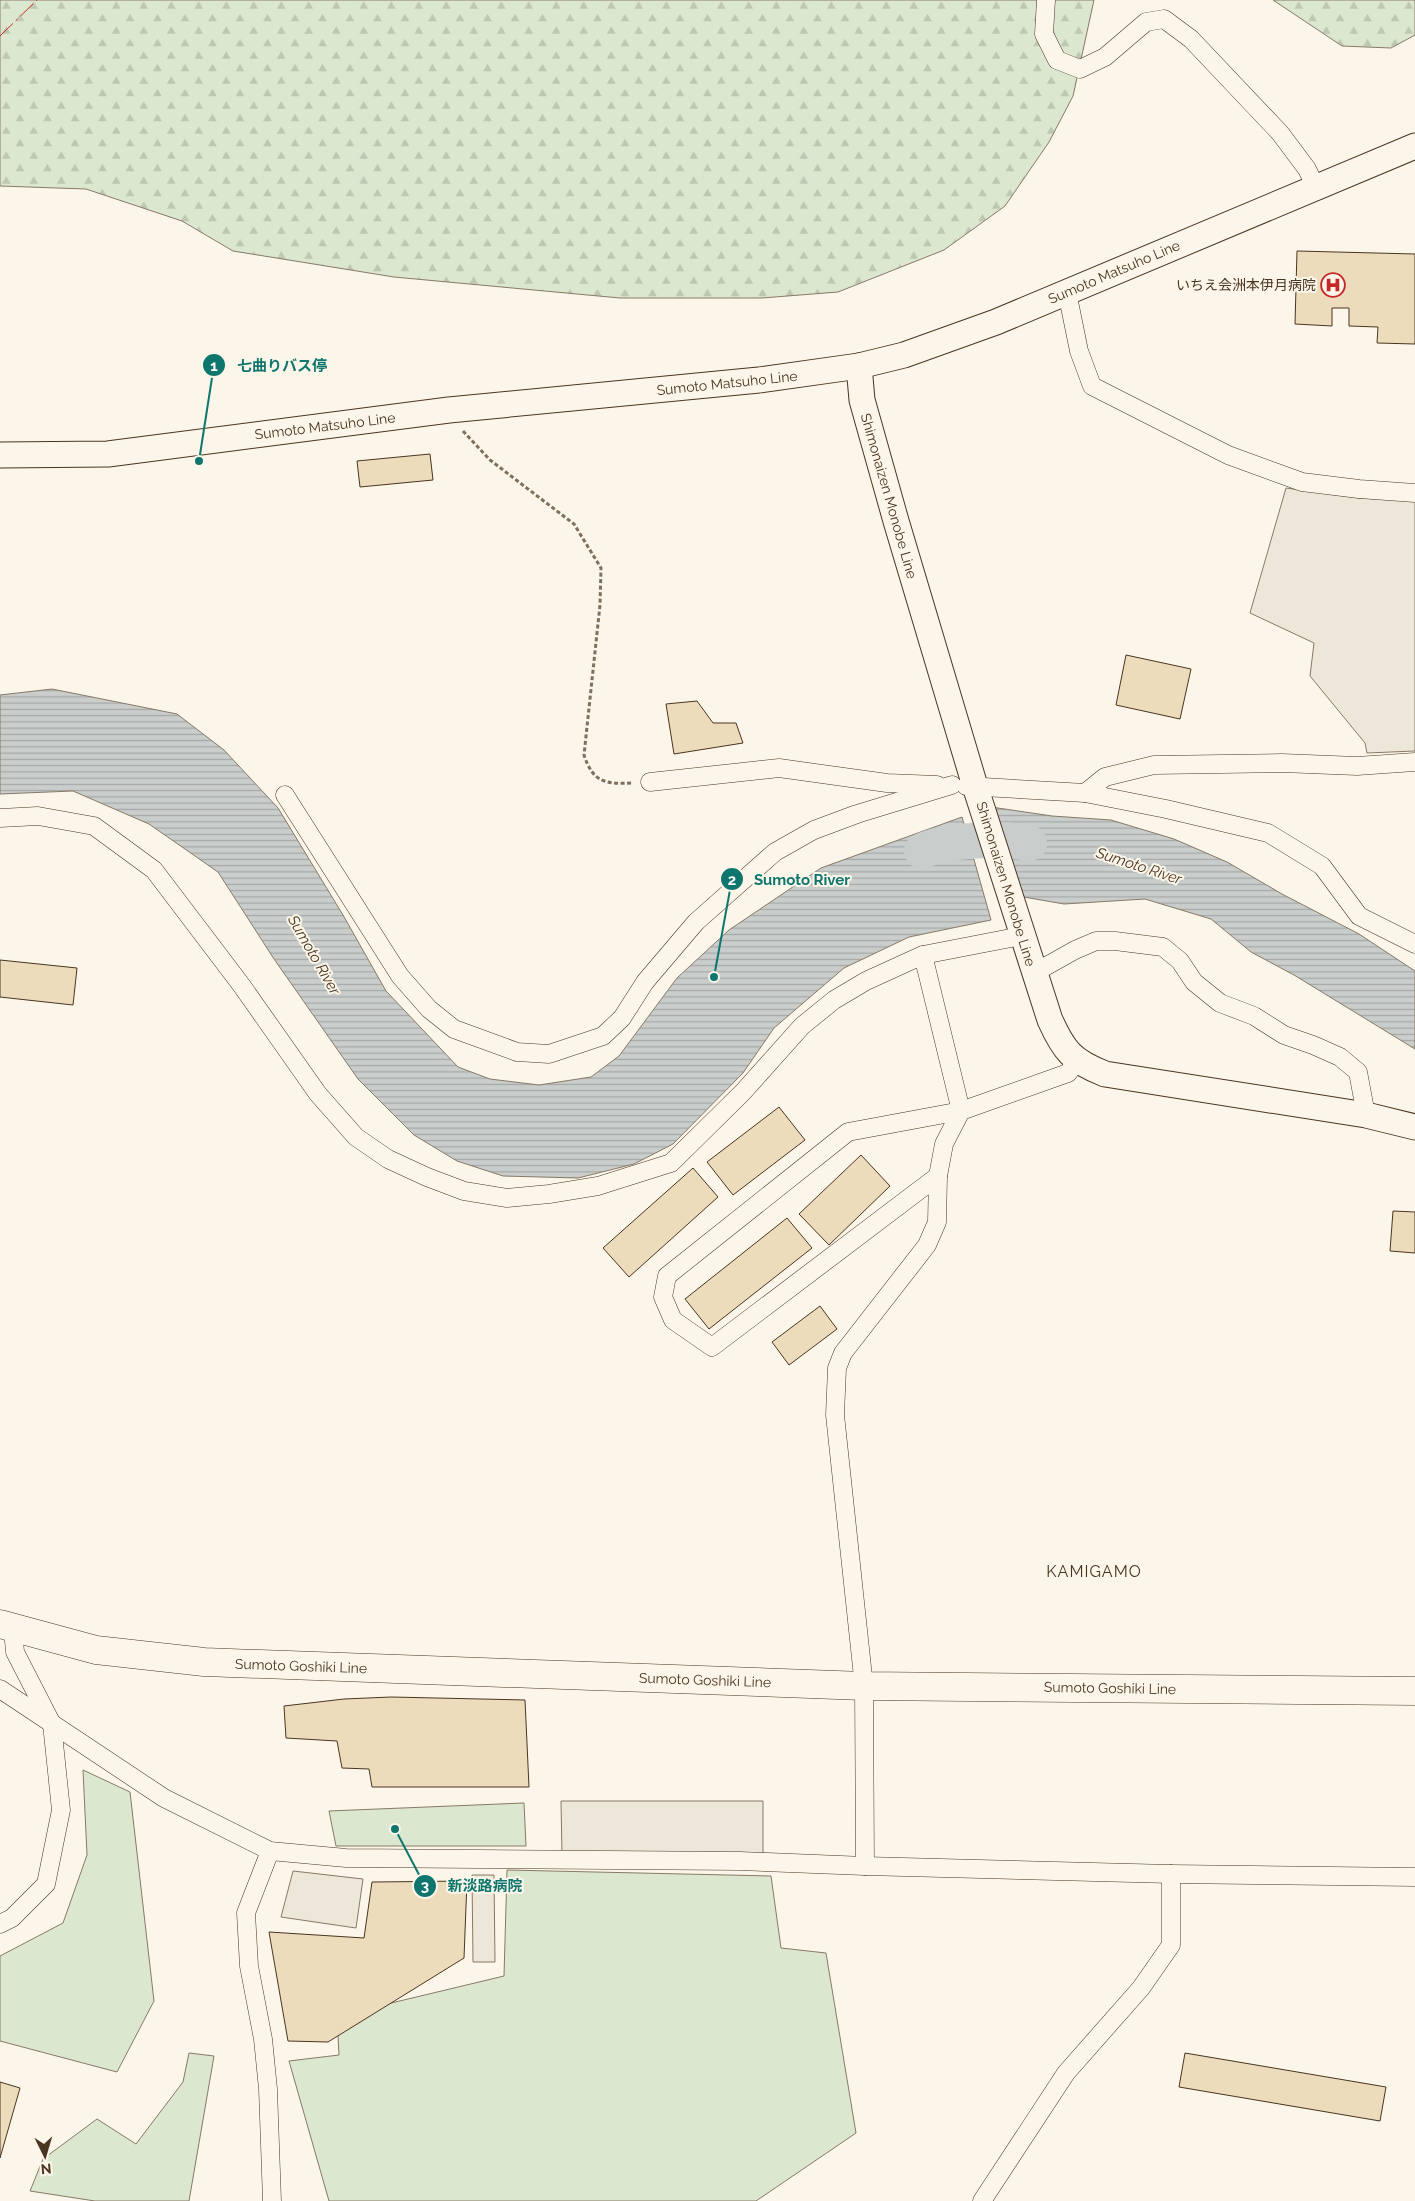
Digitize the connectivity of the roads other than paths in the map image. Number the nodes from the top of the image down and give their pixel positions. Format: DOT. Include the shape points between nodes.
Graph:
graph roads {
  1 [pos="1046,0"];
  2 [pos="1415,146"];
  3 [pos="1316,188"];
  4 [pos="1067,292"];
  5 [pos="859,366"];
  6 [pos="2,458"];
  7 [pos="1415,493"];
  8 [pos="1415,762"];
  9 [pos="650,782"];
  10 [pos="970,793"];
  11 [pos="1085,793"];
  12 [pos="285,795"];
  13 [pos="0,818"];
  14 [pos="1022,936"];
  15 [pos="1415,944"];
  16 [pos="923,955"];
  17 [pos="1034,974"];
  18 [pos="1077,1062"];
  19 [pos="961,1110"];
  20 [pos="1366,1115"];
  21 [pos="1415,1126"];
  22 [pos="938,1176"];
  23 [pos="6,1627"];
  24 [pos="864,1686"];
  25 [pos="0,1689"];
  26 [pos="1415,1691"];
  27 [pos="52,1724"];
  28 [pos="270,1851"];
  29 [pos="865,1866"];
  30 [pos="1171,1874"];
  31 [pos="1415,1877"];
  32 [pos="0,1924"];
  33 [pos="272,2201"];
  34 [pos="982,2201"];
  1 -- 3 [label="street" via="1044,34 1052,52 1057,60 1080,69 1105,56 1146,22 1164,19 1192,39 1280,133 1307,169"];
  2 -- 3 [label="main road, Sumoto Matsuho Line"];
  3 -- 4 [label="main road, Sumoto Matsuho Line"];
  4 -- 5 [label="main road, Sumoto Matsuho Line" via="952,339"];
  4 -- 7 [label="street" via="1079,351 1092,386 1228,455 1302,482"];
  5 -- 6 [label="main road, Sumoto Matsuho Line" via="759,380 449,410 108,454"];
  5 -- 10 [label="main road, Shimonaizen Monobe Line" via="862,400"];
  8 -- 11 [label="street" via="1357,766 1282,763 1154,766 1104,777"];
  9 -- 10 [label="street" via="779,768"];
  10 -- 11 [label="street"];
  10 -- 12 [label="street" via="857,814 814,830 775,852 696,922 645,982 622,1018 603,1036 549,1054 517,1052 454,1028 430,1009 400,976"];
  10 -- 14 [label="main road, Shimonaizen Monobe Line"];
  11 -- 15 [label="street" via="1268,833 1322,866 1359,916"];
  13 -- 16 [label="street" via="38,816 94,826 154,870 318,1094 356,1137 388,1159 427,1177 464,1191 507,1198 598,1186 671,1163 743,1092 802,1026 834,1000"];
  14 -- 16 [label="street"];
  14 -- 17 [label="main road, Shimonaizen Monobe Line"];
  16 -- 19 [label="street"];
  17 -- 18 [label="main road, Shimonaizen Monobe Line" via="1060,1041"];
  17 -- 20 [label="street" via="1096,941 1115,940 1163,947 1180,961 1194,982 1220,1003 1254,1016 1284,1035 1340,1057 1358,1072"];
  18 -- 19 [label="street" via="1068,1073"];
  18 -- 20 [label="main road, Shimonaizen Monobe Line" via="1105,1074 1132,1079"];
  19 -- 22 [label="street" via="944,1144"];
  19 -- 22 [label="street" via="848,1132 667,1276 663,1296 673,1320 712,1347"];
  20 -- 21 [label="main road, Shimonaizen Monobe Line"];
  22 -- 24 [label="street" via="938,1222 927,1245 843,1352 836,1368 835,1415"];
  23 -- 24 [label="main road, Sumoto Goshiki Line" via="96,1650 204,1662"];
  23 -- 27 [label="street" via="15,1652"];
  24 -- 26 [label="main road, Sumoto Goshiki Line"];
  24 -- 29 [label="street"];
  25 -- 27 [label="street"];
  27 -- 28 [label="street" via="164,1798"];
  27 -- 32 [label="street" via="61,1810 46,1884 12,1918"];
  28 -- 29 [label="street" via="346,1858 740,1861"];
  28 -- 33 [label="street" via="246,1912 249,1966 263,2039 268,2089"];
  29 -- 30 [label="street"];
  30 -- 31 [label="street"];
  30 -- 34 [label="street" via="1170,1945 1141,1988 1066,2073"];
}
